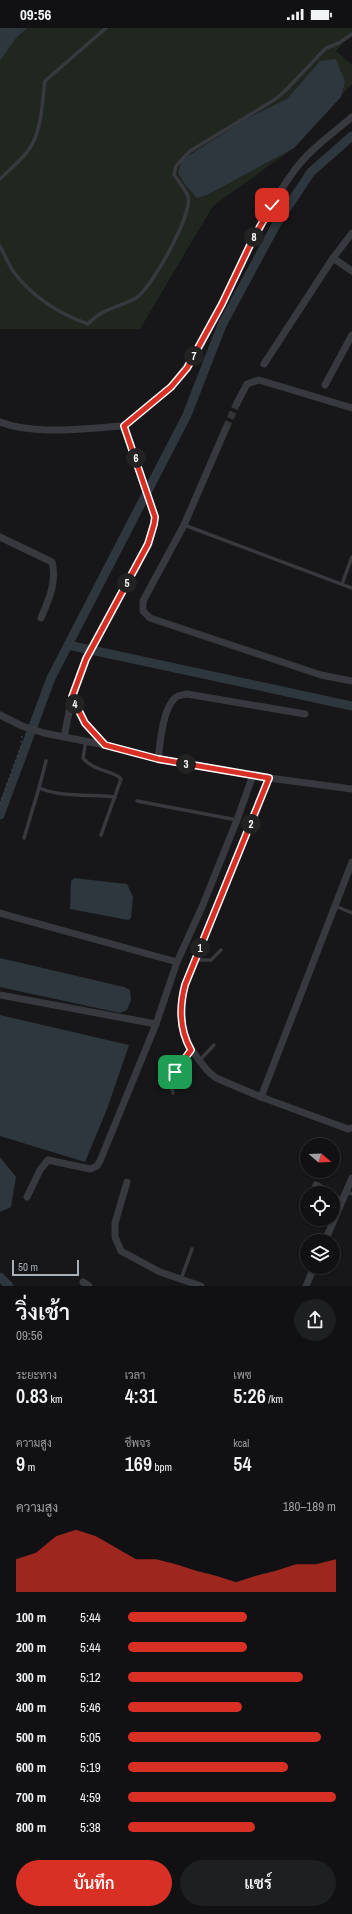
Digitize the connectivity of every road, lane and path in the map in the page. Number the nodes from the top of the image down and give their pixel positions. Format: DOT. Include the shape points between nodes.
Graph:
graph roads {
  1 [pos="106,28"];
  2 [pos="352,34"];
  3 [pos="352,117"];
  4 [pos="0,179"];
  5 [pos="352,233"];
  6 [pos="0,246"];
  7 [pos="333,258"];
  8 [pos="352,271"];
  9 [pos="352,335"];
  10 [pos="264,364"];
  11 [pos="325,385"];
  12 [pos="237,403"];
  13 [pos="352,408"];
  14 [pos="0,422"];
  15 [pos="124,426"];
  16 [pos="226,428"];
  17 [pos="184,525"];
  18 [pos="0,537"];
  19 [pos="352,557"];
  20 [pos="342,584"];
  21 [pos="352,588"];
  22 [pos="42,618"];
  23 [pos="352,681"];
  24 [pos="72,697"];
  25 [pos="305,714"];
  26 [pos="0,715"];
  27 [pos="22,726"];
  28 [pos="64,737"];
  29 [pos="86,742"];
  30 [pos="105,745"];
  31 [pos="158,759"];
  32 [pos="46,761"];
  33 [pos="252,775"];
  34 [pos="269,778"];
  35 [pos="39,788"];
  36 [pos="352,789"];
  37 [pos="115,797"];
  38 [pos="137,801"];
  39 [pos="0,804"];
  40 [pos="237,820"];
  41 [pos="101,835"];
  42 [pos="24,838"];
  43 [pos="352,862"];
  44 [pos="335,906"];
  45 [pos="0,913"];
  46 [pos="352,913"];
  47 [pos="221,950"];
  48 [pos="195,960"];
  49 [pos="178,962"];
  50 [pos="0,995"];
  51 [pos="156,1024"];
  52 [pos="214,1045"];
  53 [pos="191,1050"];
  54 [pos="199,1060"];
  55 [pos="173,1093"];
  56 [pos="261,1097"];
  57 [pos="352,1128"];
  58 [pos="352,1178"];
  59 [pos="127,1182"];
  60 [pos="316,1184"];
  61 [pos="319,1186"];
  62 [pos="349,1192"];
  63 [pos="27,1197"];
  64 [pos="341,1202"];
  65 [pos="328,1234"];
  66 [pos="192,1249"];
  67 [pos="311,1274"];
  68 [pos="181,1279"];
  69 [pos="193,1285"];
  70 [pos="201,1286"];
  71 [pos="306,1286"];
  1 -- 4 [label="lane" via="45,81 38,126 31,147"];
  2 -- 6 [label="lane" via="326,48 274,100 190,151 176,166 174,174 188,197 187,216 160,267 144,292 136,298 96,315 88,324 71,318 30,291 12,269"];
  3 -- 15 [label="street" via="317,146 294,170 252,241 187,368 171,387"];
  5 -- 7 [label="street"];
  7 -- 8 [label="street"];
  7 -- 10 [label="street"];
  9 -- 11 [label="street"];
  12 -- 13 [label="street" via="247,384 259,380"];
  14 -- 15 [label="street" via="19,427 54,429"];
  15 -- 24 [label="street" via="155,517 154,524 148,544 86,659"];
  16 -- 17 [label="street"];
  17 -- 20 [label="lane"];
  17 -- 23 [label="street" via="143,601 143,611 146,615 321,675"];
  18 -- 22 [label="street" via="52,562 54,584"];
  19 -- 20 [label="lane"];
  20 -- 21 [label="lane"];
  24 -- 28 [label="street"];
  24 -- 30 [label="street" via="85,723"];
  25 -- 31 [label="street" via="187,694 178,696 170,703"];
  26 -- 27 [label="street"];
  27 -- 28 [label="street"];
  27 -- 39 [label="path" via="20,746"];
  28 -- 29 [label="street"];
  29 -- 30 [label="street"];
  29 -- 37 [label="lane" via="83,758 85,760 96,769 120,776 121,782"];
  30 -- 31 [label="street"];
  31 -- 33 [label="street"];
  32 -- 35 [label="lane"];
  33 -- 34 [label="street"];
  33 -- 40 [label="street"];
  34 -- 36 [label="street"];
  34 -- 48 [label="street"];
  35 -- 37 [label="lane" via="82,797"];
  35 -- 42 [label="lane"];
  37 -- 41 [label="lane"];
  38 -- 40 [label="lane"];
  40 -- 49 [label="street"];
  43 -- 44 [label="street"];
  44 -- 46 [label="lane"];
  44 -- 56 [label="street"];
  45 -- 49 [label="street"];
  47 -- 48 [label="lane" via="211,960"];
  48 -- 53 [label="street" via="181,1001 182,1030"];
  49 -- 51 [label="street"];
  50 -- 51 [label="street"];
  51 -- 63 [label="street" via="97,1166 90,1169 48,1160 40,1170"];
  52 -- 54 [label="lane"];
  53 -- 54 [label="street"];
  53 -- 55 [label="lane" via="173,1077"];
  54 -- 56 [label="street" via="216,1078"];
  56 -- 57 [label="street" via="348,1129"];
  58 -- 62 [label="street"];
  59 -- 68 [label="street" via="115,1224 115,1237 121,1251 160,1272"];
  60 -- 61 [label="street"];
  62 -- 64 [label="street"];
  64 -- 65 [label="street"];
  66 -- 68 [label="lane"];
  67 -- 71 [label="street"];
  68 -- 69 [label="street"];
  69 -- 70 [label="street"];
}
